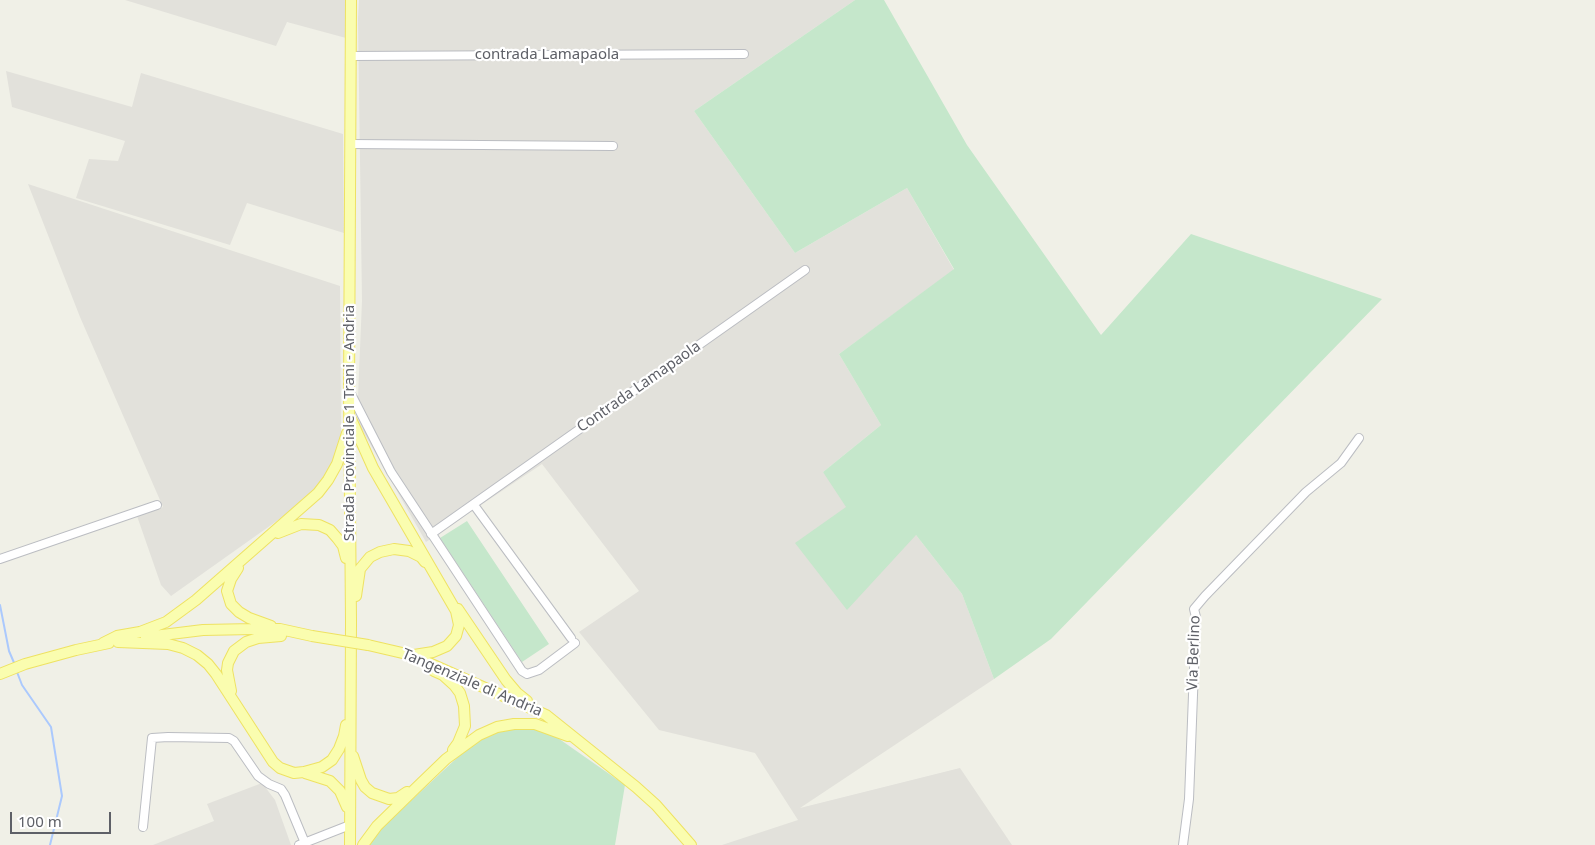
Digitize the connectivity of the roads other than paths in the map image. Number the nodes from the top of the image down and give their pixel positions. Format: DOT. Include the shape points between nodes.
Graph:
graph roads {
  1 [pos="351,0"];
  2 [pos="744,54"];
  3 [pos="350,56"];
  4 [pos="350,144"];
  5 [pos="613,146"];
  6 [pos="805,270"];
  7 [pos="349,391"];
  8 [pos="350,419"];
  9 [pos="1359,438"];
  10 [pos="157,505"];
  11 [pos="474,505"];
  12 [pos="431,534"];
  13 [pos="268,537"];
  14 [pos="248,556"];
  15 [pos="0,559"];
  16 [pos="436,575"];
  17 [pos="350,579"];
  18 [pos="444,588"];
  19 [pos="351,621"];
  20 [pos="280,629"];
  21 [pos="307,635"];
  22 [pos="118,642"];
  23 [pos="103,643"];
  24 [pos="388,648"];
  25 [pos="410,655"];
  26 [pos="4,672"];
  27 [pos="350,692"];
  28 [pos="232,697"];
  29 [pos="539,711"];
  30 [pos="350,746"];
  31 [pos="592,751"];
  32 [pos="446,760"];
  33 [pos="304,772"];
  34 [pos="417,787"];
  35 [pos="350,820"];
  36 [pos="143,827"];
  37 [pos="302,844"];
  38 [pos="350,845"];
  39 [pos="362,845"];
  40 [pos="691,845"];
  41 [pos="1183,845"];
  1 -- 3 [label="main road, Strada Provinciale 1 Trani - Andria"];
  2 -- 3 [label="street, contrada Lamapaola"];
  3 -- 4 [label="main road, Strada Provinciale 1 Trani - Andria"];
  4 -- 5 [label="street"];
  4 -- 7 [label="main road, Strada Provinciale 1 Trani - Andria"];
  6 -- 11 [label="street, Contrada Lamapaola"];
  7 -- 8 [label="main road, Strada Provinciale 1 Trani - Andria"];
  7 -- 12 [label="street" via="391,472"];
  8 -- 13 [label="main road" via="337,464 328,480 318,493"];
  8 -- 16 [label="main road" via="373,468"];
  8 -- 17 [label="main road, Strada Provinciale 1 Trani - Andria"];
  9 -- 41 [label="street, Via Berlino" via="1341,463 1306,492 1194,609 1189,799"];
  10 -- 15 [label="street"];
  11 -- 12 [label="street, Contrada Lamapaola"];
  11 -- 12 [label="street" via="573,640 539,670 527,674 522,671"];
  13 -- 14 [label="main road"];
  13 -- 17 [label="main road" via="301,524 319,525 330,530 342,546"];
  14 -- 20 [label="main road" via="229,585 231,604 249,618"];
  14 -- 23 [label="main road" via="166,622"];
  16 -- 18 [label="main road"];
  16 -- 19 [label="main road" via="421,557 409,551 394,548 380,552 360,568"];
  17 -- 19 [label="main road, Strada Provinciale 1 Trani - Andria"];
  18 -- 25 [label="main road" via="456,611 459,626 456,636 447,646 433,652"];
  18 -- 29 [label="main road" via="506,680"];
  19 -- 27 [label="main road, Strada Provinciale 1 Trani - Andria"];
  20 -- 21 [label="main road, Tangenziale di Andria"];
  20 -- 22 [label="main road, Tangenziale di Andria" via="204,630"];
  21 -- 24 [label="main road, Tangenziale di Andria, bridge"];
  21 -- 28 [label="main road" via="258,638 238,647 227,670"];
  22 -- 23 [label="main road, Tangenziale di Andria"];
  22 -- 28 [label="main road" via="168,644 190,651 208,664"];
  23 -- 26 [label="main road, Tangenziale di Andria"];
  24 -- 25 [label="main road, Tangenziale di Andria"];
  24 -- 32 [label="main road" via="443,675 460,693 465,712 464,726 458,743"];
  25 -- 29 [label="main road, Tangenziale di Andria"];
  27 -- 30 [label="main road, Strada Provinciale 1 Trani - Andria"];
  27 -- 33 [label="main road" via="339,749 322,767"];
  28 -- 33 [label="main road" via="273,762 294,773"];
  29 -- 31 [label="main road, Tangenziale di Andria"];
  30 -- 34 [label="main road" via="365,787 372,794 398,798"];
  30 -- 35 [label="main road, Strada Provinciale 1 Trani - Andria"];
  31 -- 32 [label="main road" via="579,741 553,730 534,724 514,724 479,734"];
  31 -- 40 [label="main road, Tangenziale di Andria" via="656,805"];
  32 -- 34 [label="main road"];
  33 -- 35 [label="main road" via="336,786"];
  34 -- 39 [label="main road"];
  35 -- 37 [label="street"];
  35 -- 38 [label="main road, Strada Provinciale 1 Trani - Andria"];
  36 -- 37 [label="street" via="152,738 229,738 258,776 281,789"];
}
